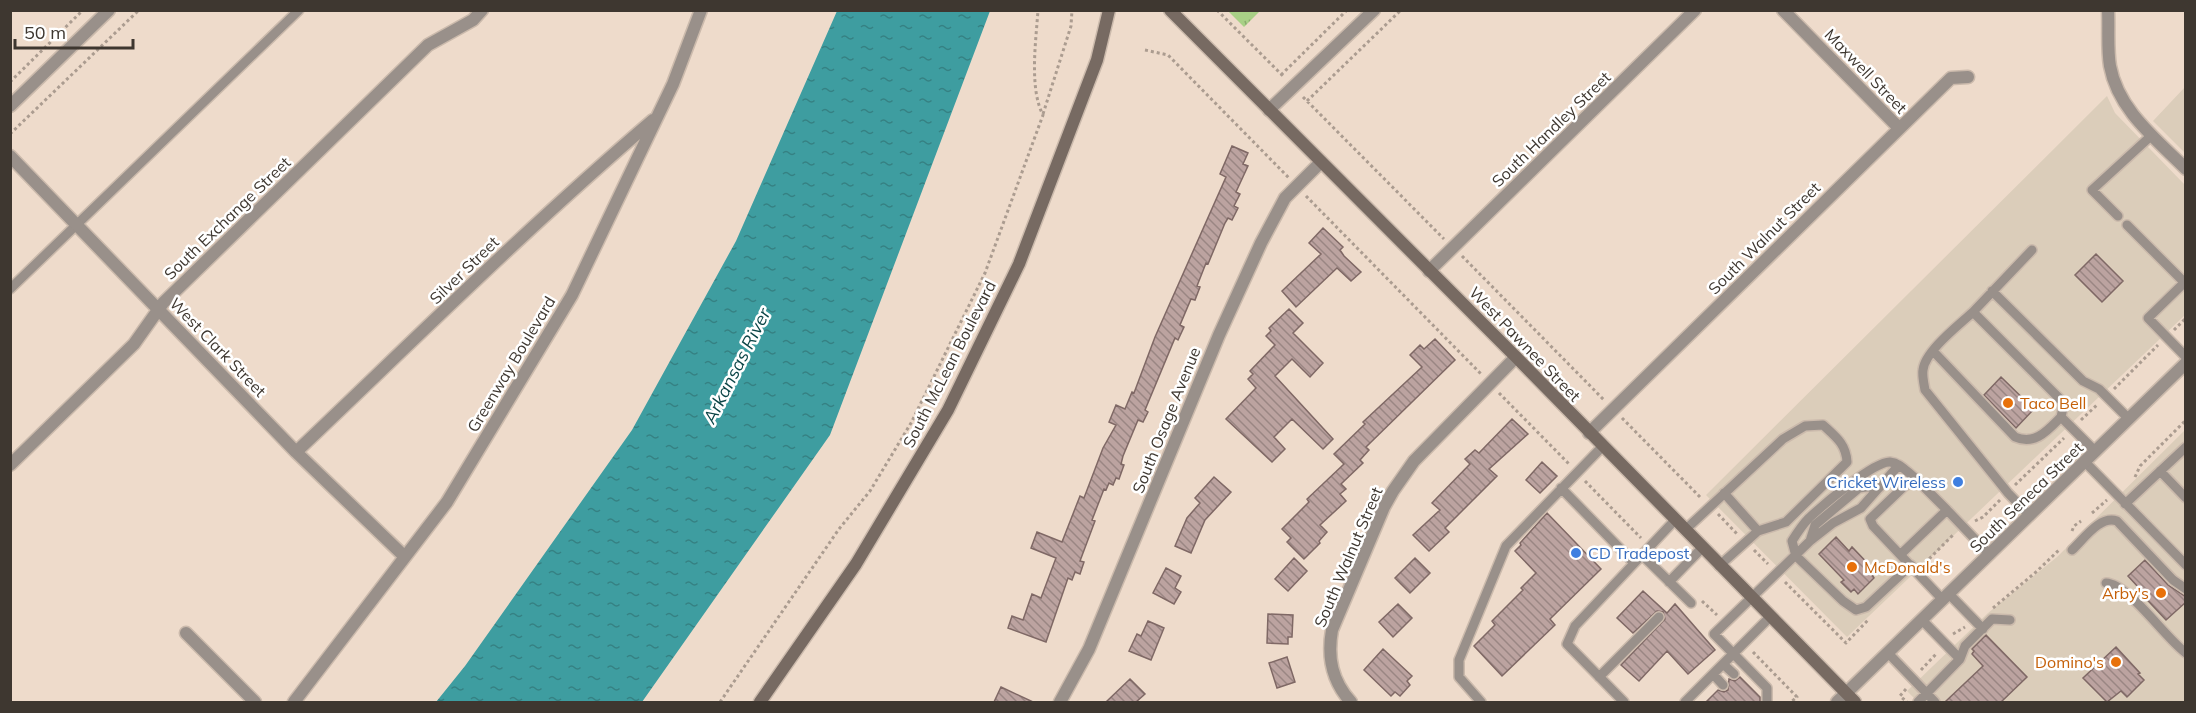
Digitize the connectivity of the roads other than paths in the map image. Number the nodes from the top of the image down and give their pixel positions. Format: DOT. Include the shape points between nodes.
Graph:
graph roads {
  1 [pos="110,10"];
  2 [pos="299,10"];
  3 [pos="482,10"];
  4 [pos="700,10"];
  5 [pos="1108,10"];
  6 [pos="1170,10"];
  7 [pos="1374,10"];
  8 [pos="1695,10"];
  9 [pos="1784,10"];
  10 [pos="2108,10"];
  11 [pos="1968,77"];
  12 [pos="10,106"];
  13 [pos="1269,110"];
  14 [pos="658,116"];
  15 [pos="1899,128"];
  16 [pos="2152,135"];
  17 [pos="10,156"];
  18 [pos="1321,162"];
  19 [pos="2186,169"];
  20 [pos="2118,216"];
  21 [pos="77,225"];
  22 [pos="2127,225"];
  23 [pos="2032,250"];
  24 [pos="1429,271"];
  25 [pos="2185,282"];
  26 [pos="10,289"];
  27 [pos="1992,291"];
  28 [pos="159,310"];
  29 [pos="1973,312"];
  30 [pos="1933,351"];
  31 [pos="1516,357"];
  32 [pos="2186,357"];
  33 [pos="2186,363"];
  34 [pos="2061,417"];
  35 [pos="2129,419"];
  36 [pos="1588,433"];
  37 [pos="1602,447"];
  38 [pos="2186,447"];
  39 [pos="296,452"];
  40 [pos="2096,452"];
  41 [pos="2085,462"];
  42 [pos="10,465"];
  43 [pos="1899,465"];
  44 [pos="2160,471"];
  45 [pos="1914,477"];
  46 [pos="1561,488"];
  47 [pos="1879,488"];
  48 [pos="1724,493"];
  49 [pos="2186,498"];
  50 [pos="2126,504"];
  51 [pos="1947,510"];
  52 [pos="2030,516"];
  53 [pos="1675,520"];
  54 [pos="1685,530"];
  55 [pos="1758,531"];
  56 [pos="1810,541"];
  57 [pos="2069,546"];
  58 [pos="1702,548"];
  59 [pos="1901,554"];
  60 [pos="1642,555"];
  61 [pos="1990,555"];
  62 [pos="1796,556"];
  63 [pos="405,557"];
  64 [pos="1634,563"];
  65 [pos="1911,565"];
  66 [pos="2186,565"];
  67 [pos="1719,566"];
  68 [pos="1669,582"];
  69 [pos="2106,583"];
  70 [pos="2186,589"];
  71 [pos="1946,597"];
  72 [pos="1751,598"];
  73 [pos="1691,603"];
  74 [pos="1659,617"];
  75 [pos="1770,617"];
  76 [pos="1922,620"];
  77 [pos="2010,620"];
  78 [pos="1983,628"];
  79 [pos="186,633"];
  80 [pos="1733,653"];
  81 [pos="1888,653"];
  82 [pos="2186,653"];
  83 [pos="1960,659"];
  84 [pos="1723,664"];
  85 [pos="1713,674"];
  86 [pos="1734,675"];
  87 [pos="1599,677"];
  88 [pos="1723,685"];
  89 [pos="1926,694"];
  90 [pos="1846,700"];
  91 [pos="1688,701"];
  92 [pos="1762,701"];
  93 [pos="255,702"];
  94 [pos="294,702"];
  95 [pos="760,702"];
  96 [pos="1060,702"];
  97 [pos="1351,702"];
  98 [pos="1481,702"];
  99 [pos="1624,702"];
  100 [pos="1918,702"];
  101 [pos="1935,702"];
  1 -- 12 [label="street"];
  2 -- 21 [label="lane"];
  3 -- 28 [label="street, South Exchange Street" via="473,20 428,45"];
  4 -- 14 [label="street, Greenway Boulevard"];
  5 -- 95 [label="main road, South McLean Boulevard" via="1096,60 1019,264 948,410 856,564"];
  6 -- 13 [label="main road, West Pawnee Street"];
  7 -- 13 [label="street"];
  8 -- 24 [label="street, South Handley Street"];
  9 -- 15 [label="street, Maxwell Street"];
  10 -- 16 [label="street" via="2110,65 2117,90"];
  11 -- 15 [label="street, South Walnut Street" via="1952,78"];
  13 -- 18 [label="main road, West Pawnee Street"];
  14 -- 39 [label="street, Silver Street" via="596,169"];
  14 -- 63 [label="street, Greenway Boulevard" via="572,295 447,502"];
  15 -- 36 [label="street, South Walnut Street"];
  16 -- 19 [label="street"];
  16 -- 20 [label="lane" via="2092,190"];
  17 -- 21 [label="street, West Clark Street"];
  18 -- 24 [label="main road, West Pawnee Street"];
  18 -- 96 [label="street, South Osage Avenue" via="1285,198 1261,243 1089,649"];
  21 -- 26 [label="lane"];
  21 -- 28 [label="street, West Clark Street"];
  22 -- 25 [label="lane"];
  23 -- 27 [label="lane"];
  24 -- 31 [label="main road, West Pawnee Street"];
  25 -- 32 [label="lane" via="2148,318"];
  27 -- 29 [label="lane"];
  27 -- 35 [label="lane" via="2083,381 2099,389"];
  28 -- 39 [label="street, West Clark Street"];
  28 -- 42 [label="street, South Exchange Street" via="134,344"];
  29 -- 30 [label="lane"];
  29 -- 34 [label="lane" via="2064,403"];
  30 -- 34 [label="lane" via="2015,437 2034,440"];
  30 -- 52 [label="lane" via="1923,370 1925,390"];
  31 -- 36 [label="main road, West Pawnee Street"];
  31 -- 97 [label="street, South Walnut Street" via="1414,461 1384,507 1330,641 1334,678"];
  33 -- 35 [label="street, South Seneca Street"];
  34 -- 40 [label="lane"];
  35 -- 40 [label="street, South Seneca Street"];
  36 -- 37 [label="main road, West Pawnee Street"];
  37 -- 46 [label="lane"];
  37 -- 53 [label="main road, West Pawnee Street"];
  38 -- 44 [label="lane"];
  39 -- 63 [label="street, West Clark Street"];
  40 -- 41 [label="street, South Seneca Street"];
  41 -- 50 [label="lane"];
  41 -- 52 [label="street, South Seneca Street"];
  43 -- 45 [label="lane"];
  43 -- 47 [label="lane"];
  43 -- 62 [label="lane" via="1881,464 1859,477 1807,520 1791,541"];
  44 -- 49 [label="lane"];
  44 -- 50 [label="lane"];
  45 -- 51 [label="lane"];
  45 -- 59 [label="lane" via="1870,519"];
  46 -- 64 [label="lane"];
  46 -- 98 [label="lane" via="1506,546 1459,660 1459,677"];
  47 -- 56 [label="lane" via="1861,508"];
  47 -- 56 [label="lane" via="1859,488 1815,525"];
  48 -- 54 [label="lane"];
  48 -- 55 [label="lane"];
  48 -- 55 [label="lane" via="1784,439 1806,426 1824,425 1841,441 1847,462 1786,522"];
  50 -- 66 [label="lane"];
  51 -- 59 [label="lane"];
  51 -- 61 [label="lane"];
  52 -- 61 [label="street, South Seneca Street"];
  53 -- 54 [label="main road, West Pawnee Street"];
  53 -- 60 [label="lane"];
  54 -- 58 [label="main road, West Pawnee Street"];
  55 -- 67 [label="lane"];
  56 -- 62 [label="lane"];
  57 -- 70 [label="lane" via="2103,520 2113,519"];
  58 -- 67 [label="main road, West Pawnee Street"];
  58 -- 68 [label="lane"];
  59 -- 65 [label="lane"];
  60 -- 64 [label="lane"];
  60 -- 68 [label="lane"];
  61 -- 71 [label="street, South Seneca Street"];
  62 -- 65 [label="lane" via="1856,610 1866,607"];
  62 -- 72 [label="lane"];
  63 -- 94 [label="street, Greenway Boulevard"];
  64 -- 87 [label="lane" via="1575,626 1567,644"];
  65 -- 71 [label="lane"];
  67 -- 72 [label="main road, West Pawnee Street"];
  68 -- 73 [label="lane"];
  69 -- 82 [label="lane" via="2114,584 2133,600"];
  71 -- 76 [label="street, South Seneca Street"];
  71 -- 78 [label="lane"];
  72 -- 75 [label="main road, West Pawnee Street"];
  72 -- 80 [label="lane" via="1714,634"];
  74 -- 87 [label="lane"];
  75 -- 80 [label="lane"];
  75 -- 90 [label="main road, West Pawnee Street"];
  76 -- 81 [label="street, South Seneca Street"];
  76 -- 83 [label="lane"];
  77 -- 78 [label="lane" via="1992,619"];
  78 -- 83 [label="lane" via="1965,646"];
  79 -- 93 [label="street"];
  80 -- 84 [label="lane"];
  80 -- 92 [label="lane" via="1767,688"];
  81 -- 89 [label="lane"];
  81 -- 90 [label="street, South Seneca Street"];
  83 -- 89 [label="lane"];
  84 -- 85 [label="lane"];
  84 -- 86 [label="lane"];
  85 -- 88 [label="lane"];
  85 -- 91 [label="lane"];
  87 -- 99 [label="lane"];
  89 -- 100 [label="lane"];
  89 -- 101 [label="lane"];
}
